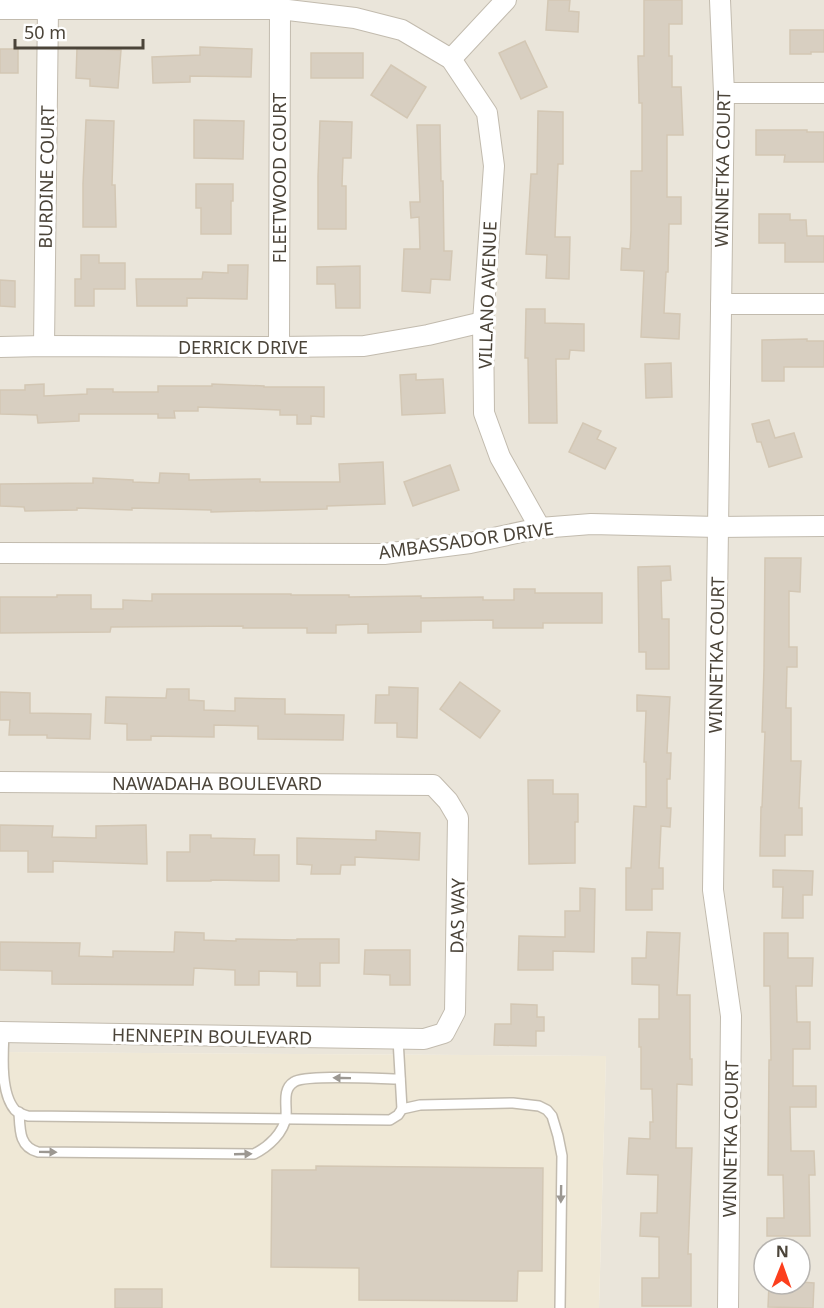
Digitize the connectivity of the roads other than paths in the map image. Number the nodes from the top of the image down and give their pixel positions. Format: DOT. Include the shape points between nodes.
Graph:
graph roads {
  1 [pos="506,0"];
  2 [pos="720,0"];
  3 [pos="48,8"];
  4 [pos="0,9"];
  5 [pos="280,9"];
  6 [pos="451,59"];
  7 [pos="724,93"];
  8 [pos="824,93"];
  9 [pos="721,304"];
  10 [pos="824,304"];
  11 [pos="483,322"];
  12 [pos="44,346"];
  13 [pos="0,347"];
  14 [pos="279,347"];
  15 [pos="824,526"];
  16 [pos="718,527"];
  17 [pos="540,528"];
  18 [pos="0,553"];
  19 [pos="0,782"];
  20 [pos="433,785"];
  21 [pos="2,1032"];
  22 [pos="398,1039"];
  23 [pos="424,1039"];
  24 [pos="400,1079"];
  25 [pos="402,1109"];
  26 [pos="19,1113"];
  27 [pos="286,1118"];
  28 [pos="560,1308"];
  29 [pos="728,1308"];
  1 -- 6 [label="street"];
  2 -- 7 [label="street, WINNETKA COURT"];
  3 -- 4 [label="street"];
  3 -- 5 [label="street"];
  3 -- 12 [label="street, BURDINE COURT"];
  5 -- 6 [label="street" via="355,18 402,30"];
  5 -- 14 [label="street, FLEETWOOD COURT"];
  6 -- 11 [label="street, VILLANO AVENUE" via="487,112 494,166"];
  7 -- 8 [label="street"];
  7 -- 9 [label="street, WINNETKA COURT"];
  9 -- 10 [label="street"];
  9 -- 16 [label="street, WINNETKA COURT"];
  11 -- 14 [label="street, DERRICK DRIVE" via="364,346"];
  11 -- 17 [label="street, VILLANO AVENUE" via="484,413 500,457"];
  12 -- 13 [label="street, DERRICK DRIVE"];
  12 -- 14 [label="street, DERRICK DRIVE"];
  15 -- 16 [label="street, AMBASSADOR DRIVE"];
  16 -- 17 [label="street, AMBASSADOR DRIVE" via="591,524"];
  16 -- 29 [label="street, WINNETKA COURT" via="713,890 731,1016"];
  17 -- 18 [label="street, AMBASSADOR DRIVE" via="470,543 384,554"];
  19 -- 20 [label="street, NAWADAHA BOULEVARD"];
  20 -- 23 [label="street, DAS WAY" via="458,818 455,1012 444,1033"];
  21 -- 22 [label="street, HENNEPIN BOULEVARD"];
  21 -- 26 [label="lane" via="4,1088"];
  22 -- 23 [label="street, HENNEPIN BOULEVARD"];
  22 -- 24 [label="lane"];
  24 -- 25 [label="lane"];
  24 -- 27 [label="lane, one-way" via="300,1079 288,1087"];
  25 -- 27 [label="lane" via="390,1120"];
  25 -- 28 [label="lane, one-way" via="420,1105 513,1103 538,1106 552,1116 562,1156"];
  26 -- 27 [label="lane"];
  26 -- 27 [label="lane, one-way" via="24,1143 38,1152 254,1154 273,1140"];
}
